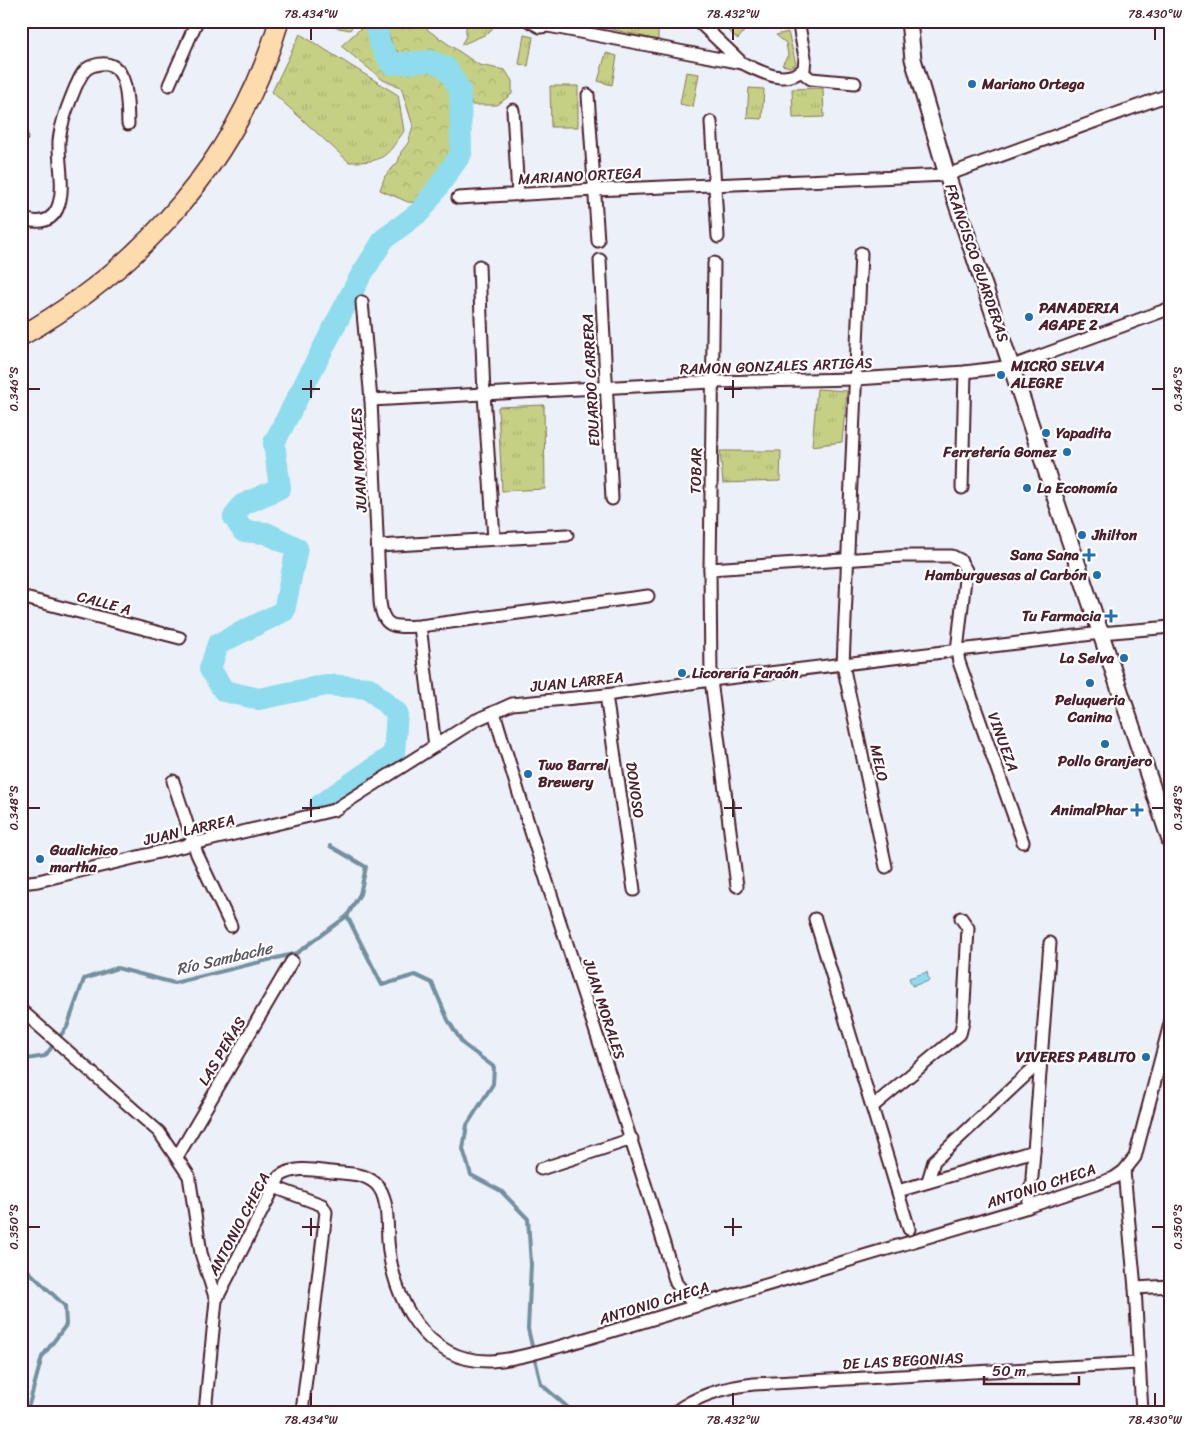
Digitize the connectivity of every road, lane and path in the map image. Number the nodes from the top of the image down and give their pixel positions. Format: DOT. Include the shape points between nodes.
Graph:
graph roads {
  1 [pos="197,21"];
  2 [pos="279,21"];
  3 [pos="529,21"];
  4 [pos="698,21"];
  5 [pos="798,21"];
  6 [pos="909,21"];
  7 [pos="550,23"];
  8 [pos="742,63"];
  9 [pos="801,72"];
  10 [pos="855,83"];
  11 [pos="169,85"];
  12 [pos="588,94"];
  13 [pos="1171,94"];
  14 [pos="513,110"];
  15 [pos="711,122"];
  16 [pos="128,124"];
  17 [pos="946,174"];
  18 [pos="714,186"];
  19 [pos="594,190"];
  20 [pos="518,195"];
  21 [pos="458,198"];
  22 [pos="21,218"];
  23 [pos="718,237"];
  24 [pos="598,241"];
  25 [pos="861,253"];
  26 [pos="600,260"];
  27 [pos="714,263"];
  28 [pos="479,266"];
  29 [pos="362,302"];
  30 [pos="1171,308"];
  31 [pos="21,336"];
  32 [pos="1012,366"];
  33 [pos="965,372"];
  34 [pos="856,379"];
  35 [pos="712,382"];
  36 [pos="606,388"];
  37 [pos="484,395"];
  38 [pos="371,400"];
  39 [pos="962,488"];
  40 [pos="612,498"];
  41 [pos="566,535"];
  42 [pos="494,538"];
  43 [pos="378,546"];
  44 [pos="848,560"];
  45 [pos="710,569"];
  46 [pos="648,596"];
  47 [pos="21,597"];
  48 [pos="420,626"];
  49 [pos="1171,627"];
  50 [pos="1101,633"];
  51 [pos="180,638"];
  52 [pos="957,651"];
  53 [pos="842,665"];
  54 [pos="711,680"];
  55 [pos="606,695"];
  56 [pos="494,712"];
  57 [pos="434,746"];
  58 [pos="174,781"];
  59 [pos="1023,842"];
  60 [pos="1171,843"];
  61 [pos="194,844"];
  62 [pos="886,867"];
  63 [pos="21,883"];
  64 [pos="737,886"];
  65 [pos="634,890"];
  66 [pos="961,918"];
  67 [pos="815,919"];
  68 [pos="231,926"];
  69 [pos="1050,943"];
  70 [pos="292,961"];
  71 [pos="21,1010"];
  72 [pos="1171,1020"];
  73 [pos="1040,1062"];
  74 [pos="872,1107"];
  75 [pos="632,1139"];
  76 [pos="1034,1151"];
  77 [pos="177,1157"];
  78 [pos="542,1169"];
  79 [pos="1124,1171"];
  80 [pos="928,1181"];
  81 [pos="274,1187"];
  82 [pos="898,1191"];
  83 [pos="1028,1207"];
  84 [pos="909,1229"];
  85 [pos="1171,1286"];
  86 [pos="1135,1288"];
  87 [pos="216,1300"];
  88 [pos="700,1305"];
  89 [pos="1138,1363"];
  90 [pos="205,1412"];
  91 [pos="302,1412"];
  92 [pos="675,1412"];
  93 [pos="1142,1412"];
  1 -- 11 [label="street"];
  2 -- 31 [label="highway" via="251,98 214,161 180,208 119,270"];
  3 -- 7 [label="street" via="540,27"];
  4 -- 8 [label="street"];
  5 -- 9 [label="street" via="805,57"];
  6 -- 17 [label="street, FRANCISCO GUARDERAS" via="913,59"];
  7 -- 8 [label="street"];
  8 -- 9 [label="street" via="781,78"];
  9 -- 10 [label="street" via="811,79"];
  12 -- 19 [label="street"];
  13 -- 17 [label="street, MARIANO ORTEGA"];
  14 -- 20 [label="street"];
  15 -- 18 [label="street"];
  16 -- 22 [label="street" via="126,84 122,76 116,68 106,64 92,66 83,73 68,105 59,139 60,199 56,211 50,218 34,223"];
  17 -- 18 [label="street, MARIANO ORTEGA"];
  17 -- 32 [label="street, FRANCISCO GUARDERAS"];
  18 -- 19 [label="street, MARIANO ORTEGA"];
  18 -- 23 [label="street"];
  19 -- 20 [label="street, MARIANO ORTEGA"];
  19 -- 24 [label="street"];
  20 -- 21 [label="street, MARIANO ORTEGA"];
  25 -- 34 [label="street, MELO"];
  26 -- 36 [label="street, EDUARDO CARRERA"];
  27 -- 35 [label="street, TOBAR"];
  28 -- 37 [label="street"];
  29 -- 38 [label="street, JUAN MORALES"];
  30 -- 32 [label="street, RAMON GONZALES ARTIGAS"];
  32 -- 33 [label="street, RAMON GONZALES ARTIGAS"];
  32 -- 50 [label="street, FRANCISCO GUARDERAS"];
  33 -- 34 [label="street, RAMON GONZALES ARTIGAS"];
  33 -- 39 [label="street"];
  34 -- 35 [label="street, RAMON GONZALES ARTIGAS"];
  34 -- 44 [label="street, MELO"];
  35 -- 36 [label="street, RAMON GONZALES ARTIGAS"];
  35 -- 45 [label="street, TOBAR"];
  36 -- 37 [label="street, RAMON GONZALES ARTIGAS"];
  36 -- 40 [label="street, EDUARDO CARRERA"];
  37 -- 38 [label="street, RAMON GONZALES ARTIGAS"];
  37 -- 42 [label="street"];
  38 -- 43 [label="street, JUAN MORALES"];
  41 -- 42 [label="street"];
  42 -- 43 [label="street"];
  43 -- 48 [label="street, JUAN MORALES" via="381,616 398,627"];
  44 -- 45 [label="street"];
  44 -- 52 [label="street" via="901,556 952,556 960,560 966,570"];
  44 -- 53 [label="street, MELO"];
  45 -- 54 [label="street, TOBAR"];
  46 -- 48 [label="street"];
  47 -- 51 [label="street, CALLE A"];
  48 -- 57 [label="street"];
  49 -- 50 [label="street, JUAN LARREA"];
  50 -- 52 [label="street, JUAN LARREA"];
  50 -- 60 [label="street, FRANCISCO GUARDERAS"];
  52 -- 53 [label="street, JUAN LARREA"];
  52 -- 59 [label="street, VINUEZA"];
  53 -- 54 [label="street, JUAN LARREA"];
  53 -- 62 [label="street, MELO"];
  54 -- 55 [label="street, JUAN LARREA"];
  54 -- 64 [label="street, TOBAR"];
  55 -- 56 [label="street, JUAN LARREA" via="512,704"];
  55 -- 65 [label="street, DONOSO"];
  56 -- 57 [label="street, JUAN LARREA"];
  56 -- 75 [label="street, JUAN MORALES"];
  57 -- 61 [label="street, JUAN LARREA" via="334,810"];
  58 -- 61 [label="street"];
  61 -- 63 [label="street, JUAN LARREA" via="38,882"];
  61 -- 68 [label="street"];
  66 -- 74 [label="street" via="968,928 962,1030"];
  67 -- 74 [label="street"];
  69 -- 73 [label="street"];
  70 -- 77 [label="street, LAS PEÑAS"];
  71 -- 77 [label="street" via="137,1111 159,1132"];
  72 -- 79 [label="street" via="1135,1157"];
  73 -- 76 [label="street"];
  73 -- 80 [label="street" via="934,1161"];
  74 -- 82 [label="street"];
  75 -- 78 [label="street"];
  75 -- 88 [label="street, JUAN MORALES" via="676,1283 690,1300"];
  76 -- 80 [label="street"];
  76 -- 83 [label="street"];
  77 -- 87 [label="street" via="189,1176 201,1253"];
  79 -- 83 [label="street, ANTONIO CHECA" via="1080,1191"];
  79 -- 86 [label="street"];
  80 -- 82 [label="street"];
  81 -- 87 [label="street, ANTONIO CHECA"];
  81 -- 88 [label="street, ANTONIO CHECA" via="280,1176 298,1169 360,1175 376,1183 384,1198 390,1267 396,1289 424,1334 457,1356 491,1361 516,1356 566,1345"];
  81 -- 91 [label="street" via="322,1206 326,1212"];
  82 -- 84 [label="street"];
  83 -- 88 [label="street, ANTONIO CHECA"];
  85 -- 86 [label="street"];
  86 -- 89 [label="street"];
  87 -- 90 [label="street"];
  89 -- 92 [label="street, DE LAS BEGONIAS" via="754,1384 704,1395"];
  89 -- 93 [label="street"];
}
